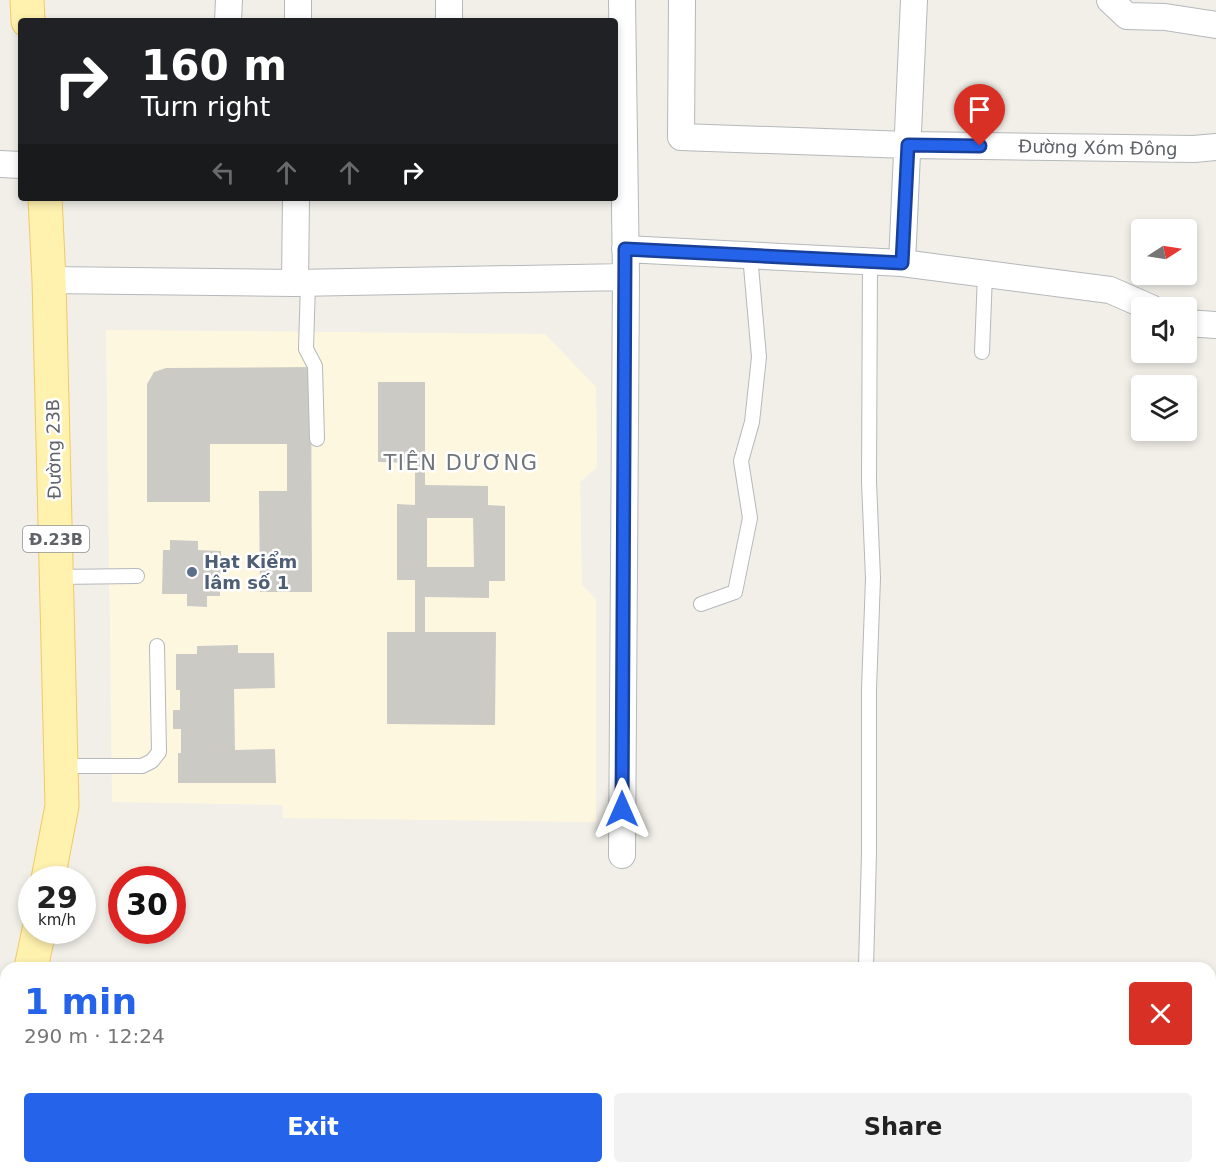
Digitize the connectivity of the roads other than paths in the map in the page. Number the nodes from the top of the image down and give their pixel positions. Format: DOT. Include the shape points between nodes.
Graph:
graph roads {
  1 [pos="27,0"];
  2 [pos="229,0"];
  3 [pos="298,0"];
  4 [pos="449,0"];
  5 [pos="622,0"];
  6 [pos="682,0"];
  7 [pos="914,0"];
  8 [pos="1110,0"];
  9 [pos="28,18"];
  10 [pos="228,18"];
  11 [pos="298,18"];
  12 [pos="449,18"];
  13 [pos="1216,25"];
  14 [pos="619,73"];
  15 [pos="908,145"];
  16 [pos="1216,147"];
  17 [pos="0,164"];
  18 [pos="18,165"];
  19 [pos="45,201"];
  20 [pos="296,201"];
  21 [pos="625,249"];
  22 [pos="750,255"];
  23 [pos="870,261"];
  24 [pos="902,263"];
  25 [pos="985,274"];
  26 [pos="626,277"];
  27 [pos="49,280"];
  28 [pos="302,283"];
  29 [pos="1131,299"];
  30 [pos="1197,324"];
  31 [pos="1216,325"];
  32 [pos="982,352"];
  33 [pos="317,439"];
  34 [pos="137,576"];
  35 [pos="57,577"];
  36 [pos="701,604"];
  37 [pos="157,646"];
  38 [pos="61,766"];
  39 [pos="622,855"];
  40 [pos="50,866"];
  41 [pos="36,944"];
  42 [pos="33,962"];
  43 [pos="866,962"];
  1 -- 9 [label="main road"];
  2 -- 10 [label="street"];
  3 -- 11 [label="street"];
  4 -- 12 [label="street"];
  5 -- 14 [label="street"];
  6 -- 15 [label="street, Đường Xóm Đông" via="681,137"];
  7 -- 15 [label="street"];
  8 -- 13 [label="street" via="1127,16"];
  14 -- 21 [label="street"];
  15 -- 16 [label="street, Đường Xóm Đông"];
  15 -- 24 [label="street"];
  17 -- 18 [label="street"];
  19 -- 27 [label="main road, Đường 23B / Đ.23B"];
  20 -- 28 [label="street"];
  21 -- 22 [label="street"];
  21 -- 26 [label="street"];
  22 -- 23 [label="street"];
  22 -- 36 [label="lane" via="759,357 752,422 741,461 750,518 735,592"];
  23 -- 24 [label="street"];
  23 -- 43 [label="lane" via="869,482 873,578"];
  24 -- 25 [label="street"];
  25 -- 29 [label="street" via="1110,290"];
  25 -- 32 [label="lane"];
  26 -- 28 [label="street"];
  26 -- 39 [label="street"];
  27 -- 28 [label="street"];
  27 -- 35 [label="main road, Đường 23B / Đ.23B"];
  28 -- 33 [label="lane" via="306,349 315,366"];
  30 -- 31 [label="street"];
  34 -- 35 [label="lane"];
  35 -- 38 [label="main road, Đường 23B / Đ.23B"];
  37 -- 38 [label="lane" via="159,752 152,761 142,766"];
  38 -- 40 [label="main road, Đường 23B / Đ.23B" via="62,806"];
  41 -- 42 [label="main road"];
}
